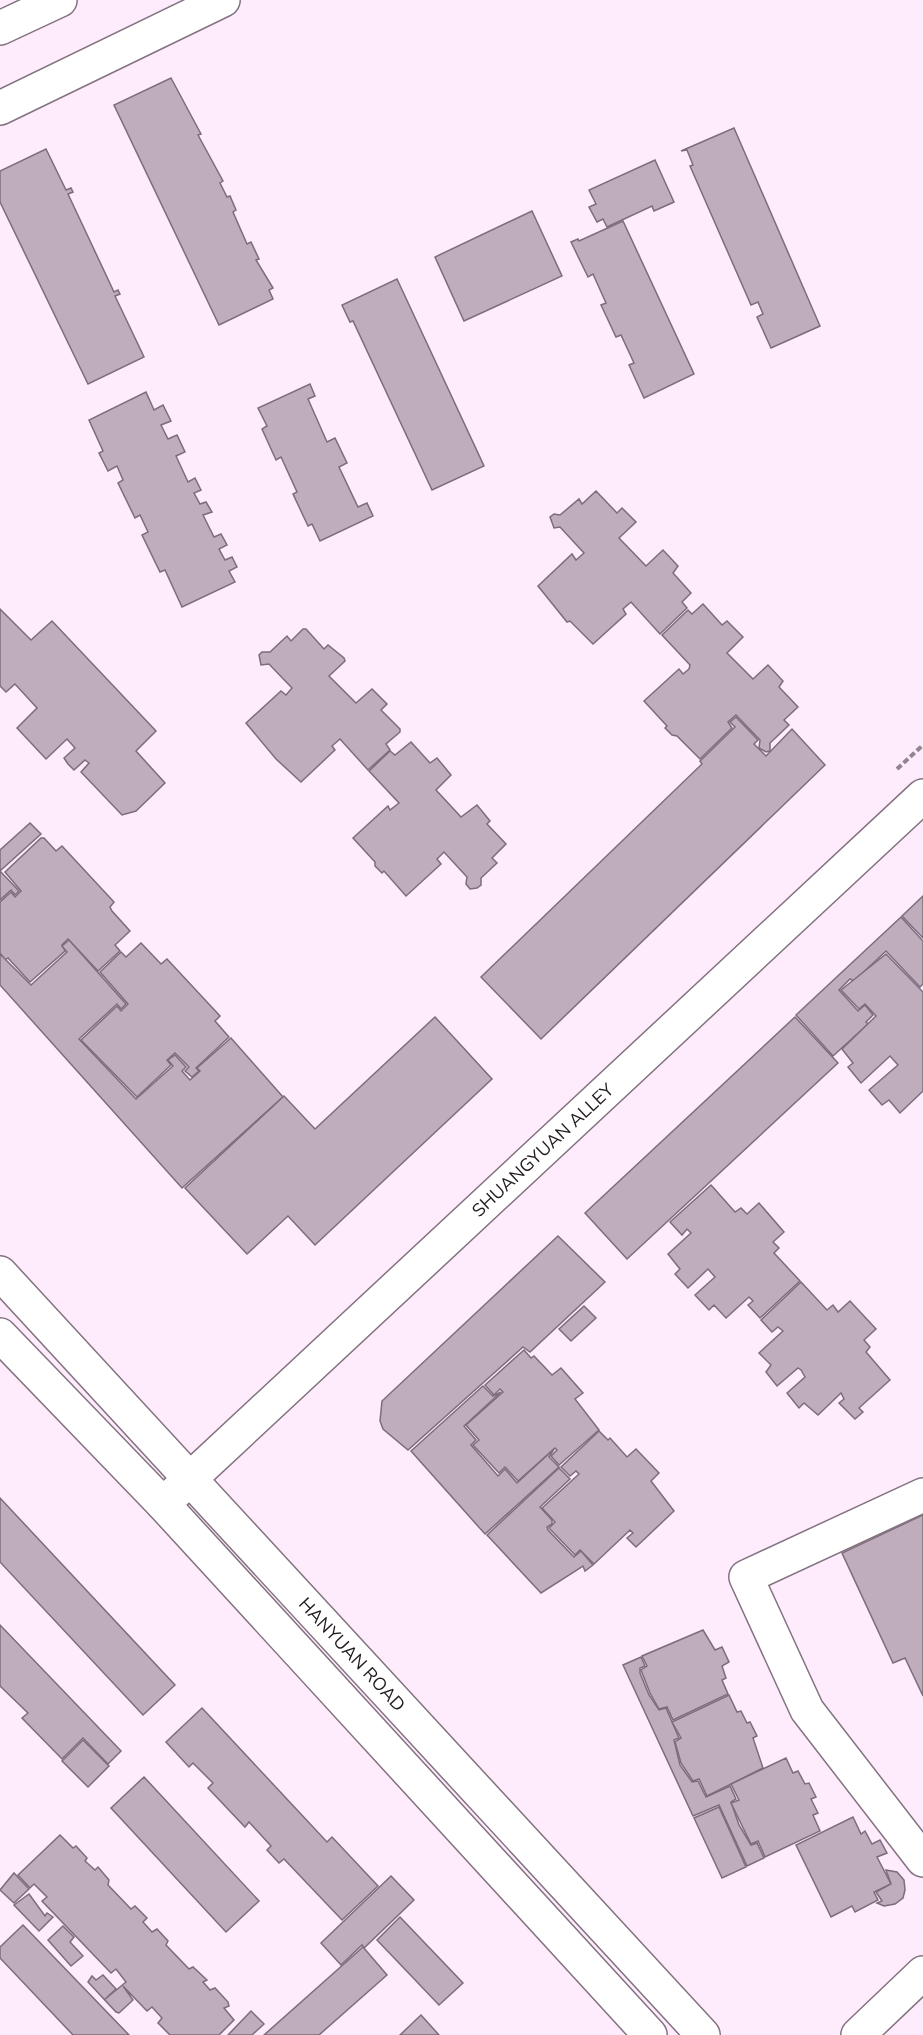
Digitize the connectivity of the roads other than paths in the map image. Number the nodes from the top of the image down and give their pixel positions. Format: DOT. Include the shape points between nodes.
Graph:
graph roads {
  1 [pos="60,0"];
  2 [pos="223,0"];
  3 [pos="0,28"];
  4 [pos="0,108"];
  5 [pos="923,796"];
  6 [pos="0,1273"];
  7 [pos="0,1335"];
  8 [pos="190,1481"];
  9 [pos="923,1495"];
  10 [pos="164,1504"];
  11 [pos="923,1860"];
  12 [pos="923,1973"];
  13 [pos="650,2035"];
  14 [pos="703,2035"];
  15 [pos="858,2035"];
  1 -- 3 [label="main road"];
  2 -- 4 [label="main road"];
  5 -- 8 [label="main road, SHUANGYUAN ALLEY"];
  6 -- 8 [label="main road, HANYUAN ROAD"];
  7 -- 10 [label="main road, HANYUAN ROAD"];
  8 -- 10 [label="main road, SHUANGYUAN ALLEY"];
  8 -- 14 [label="main road, HANYUAN ROAD"];
  9 -- 11 [label="main road" via="746,1578 807,1710"];
  10 -- 13 [label="main road, HANYUAN ROAD"];
  12 -- 15 [label="main road"];
}
